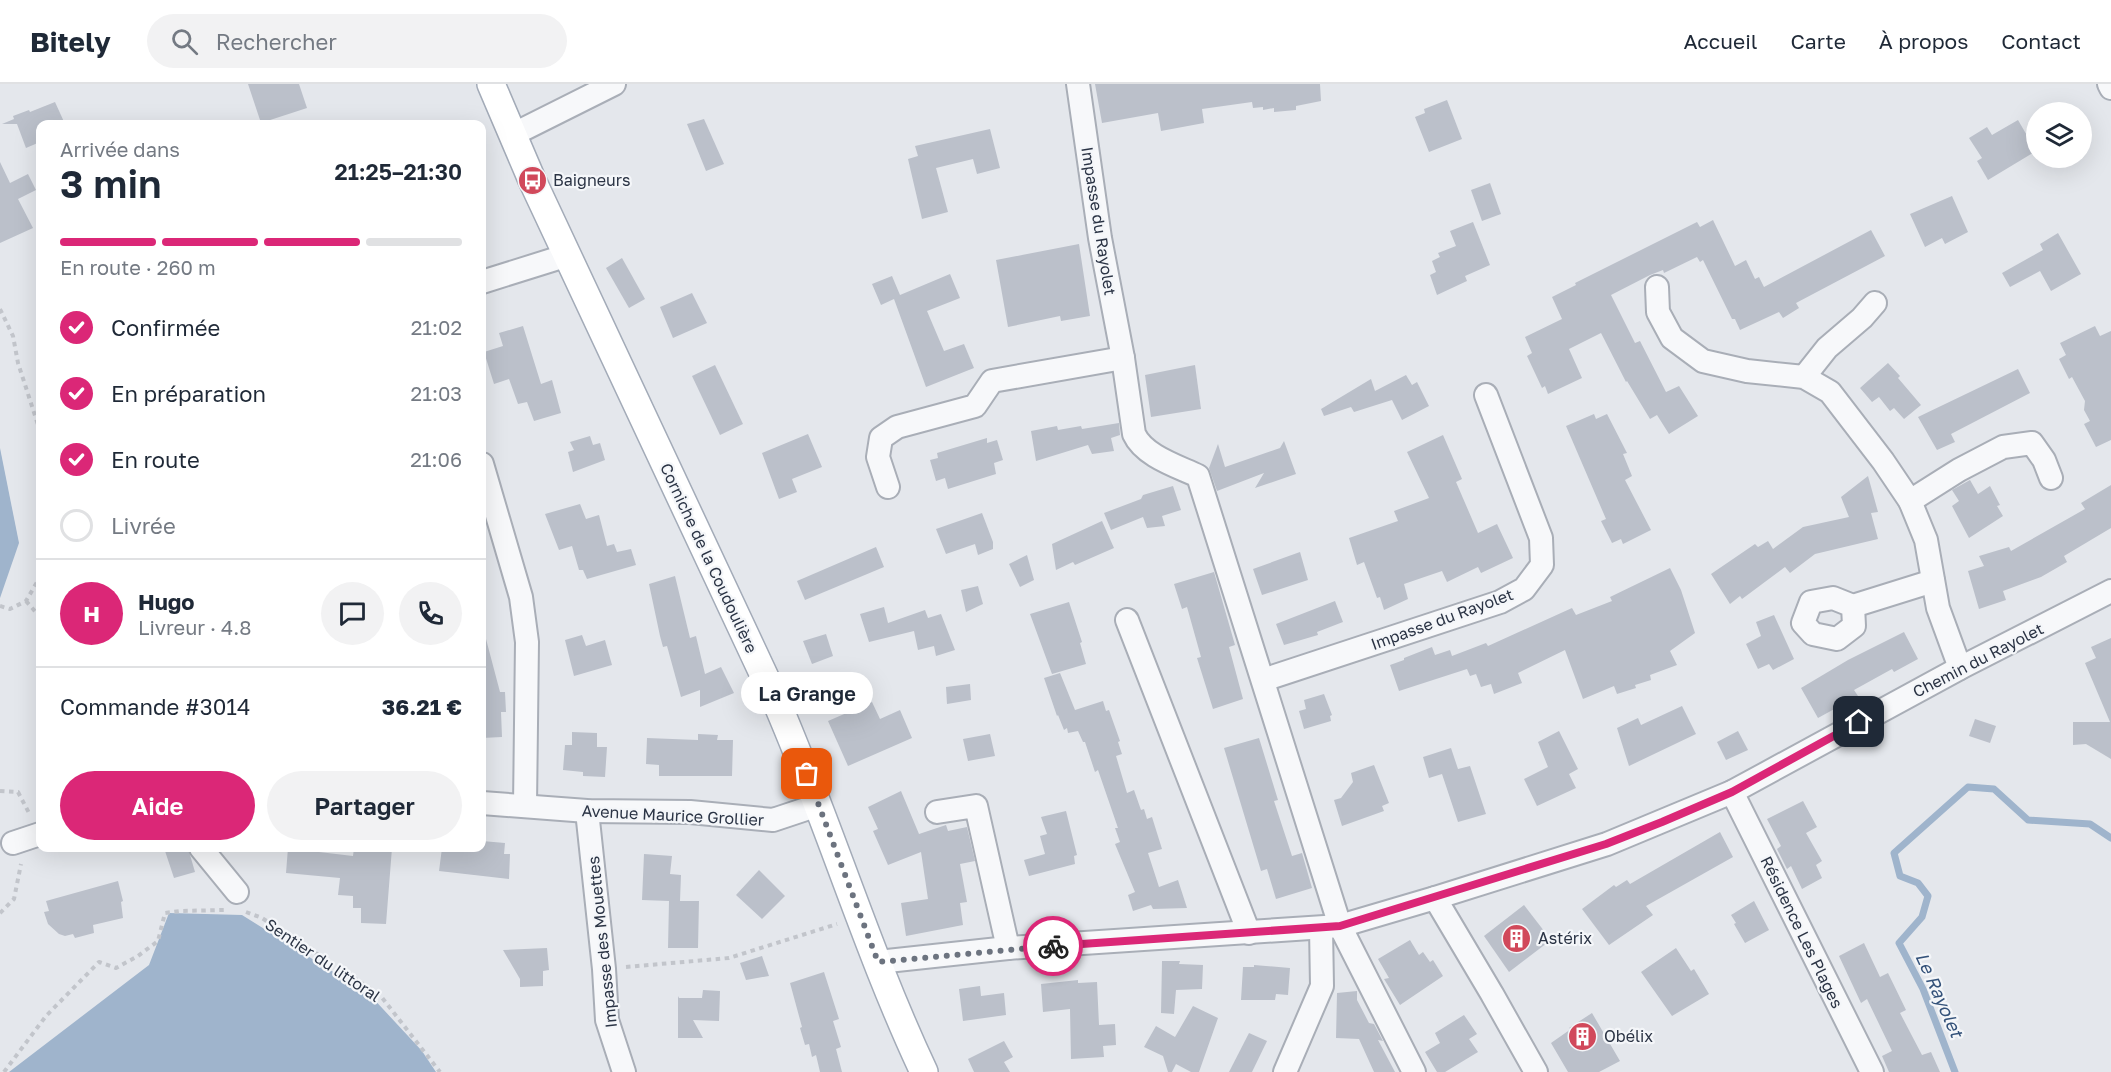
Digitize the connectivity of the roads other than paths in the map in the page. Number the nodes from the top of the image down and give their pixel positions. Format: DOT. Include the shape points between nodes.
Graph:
graph roads {
  1 [pos="491,84"];
  2 [pos="614,84"];
  3 [pos="1078,84"];
  4 [pos="512,135"];
  5 [pos="567,255"];
  6 [pos="486,281"];
  7 [pos="1657,287"];
  8 [pos="1875,303"];
  9 [pos="1123,358"];
  10 [pos="1804,377"];
  11 [pos="1486,395"];
  12 [pos="486,478"];
  13 [pos="2051,478"];
  14 [pos="888,487"];
  15 [pos="1911,501"];
  16 [pos="1933,581"];
  17 [pos="2111,591"];
  18 [pos="1853,606"];
  19 [pos="1127,620"];
  20 [pos="1960,668"];
  21 [pos="1263,680"];
  22 [pos="1732,792"];
  23 [pos="486,802"];
  24 [pos="818,805"];
  25 [pos="525,806"];
  26 [pos="587,811"];
  27 [pos="937,812"];
  28 [pos="36,835"];
  29 [pos="14,843"];
  30 [pos="203,852"];
  31 [pos="1435,898"];
  32 [pos="233,904"];
  33 [pos="1331,927"];
  34 [pos="1249,933"];
  35 [pos="1008,948"];
  36 [pos="878,962"];
  37 [pos="624,1072"];
  38 [pos="924,1072"];
  39 [pos="1285,1072"];
  40 [pos="1414,1072"];
  41 [pos="1536,1072"];
  42 [pos="1872,1072"];
  1 -- 4 [label="main road, Corniche de la Coudoulière"];
  2 -- 4 [label="street"];
  3 -- 9 [label="street, Impasse du Rayolet" via="1100,238"];
  4 -- 5 [label="main road, Corniche de la Coudoulière"];
  5 -- 6 [label="street"];
  5 -- 24 [label="main road, Corniche de la Coudoulière" via="776,701"];
  7 -- 10 [label="street" via="1658,312 1672,338 1703,361"];
  8 -- 10 [label="street" via="1827,348"];
  9 -- 14 [label="street" via="992,381 975,406 897,427 881,438 878,457"];
  9 -- 21 [label="street, Impasse du Rayolet" via="1134,434 1139,444 1198,476"];
  10 -- 15 [label="street" via="1830,392"];
  11 -- 21 [label="street, Impasse du Rayolet" via="1541,538 1542,565 1524,589 1500,602"];
  12 -- 25 [label="street" via="521,597 527,642"];
  13 -- 15 [label="street" via="2032,443 2003,447"];
  15 -- 16 [label="street" via="1926,540"];
  16 -- 18 [label="street"];
  16 -- 20 [label="street" via="1938,608"];
  17 -- 20 [label="street, Chemin du Rayolet"];
  19 -- 34 [label="street"];
  20 -- 22 [label="street, Chemin du Rayolet"];
  21 -- 33 [label="street, Impasse du Rayolet"];
  22 -- 31 [label="street, Chemin du Rayolet" via="1606,844"];
  22 -- 42 [label="street, Résidence Les Plages"];
  23 -- 25 [label="street, Avenue Maurice Grollier"];
  24 -- 26 [label="street, Avenue Maurice Grollier" via="773,820 690,812"];
  24 -- 36 [label="main road, Corniche de la Coudoulière"];
  25 -- 26 [label="street, Avenue Maurice Grollier"];
  26 -- 37 [label="street, Impasse des Mouettes" via="607,1020"];
  27 -- 35 [label="street" via="976,806"];
  28 -- 29 [label="street"];
  30 -- 32 [label="street"];
  31 -- 33 [label="street, Chemin du Rayolet"];
  31 -- 41 [label="street"];
  33 -- 34 [label="street, Chemin du Rayolet"];
  33 -- 39 [label="street" via="1322,986"];
  33 -- 40 [label="street"];
  34 -- 35 [label="street, Chemin du Rayolet"];
  35 -- 36 [label="street, Chemin du Rayolet"];
  36 -- 38 [label="main road, Corniche de la Coudoulière"];
}
